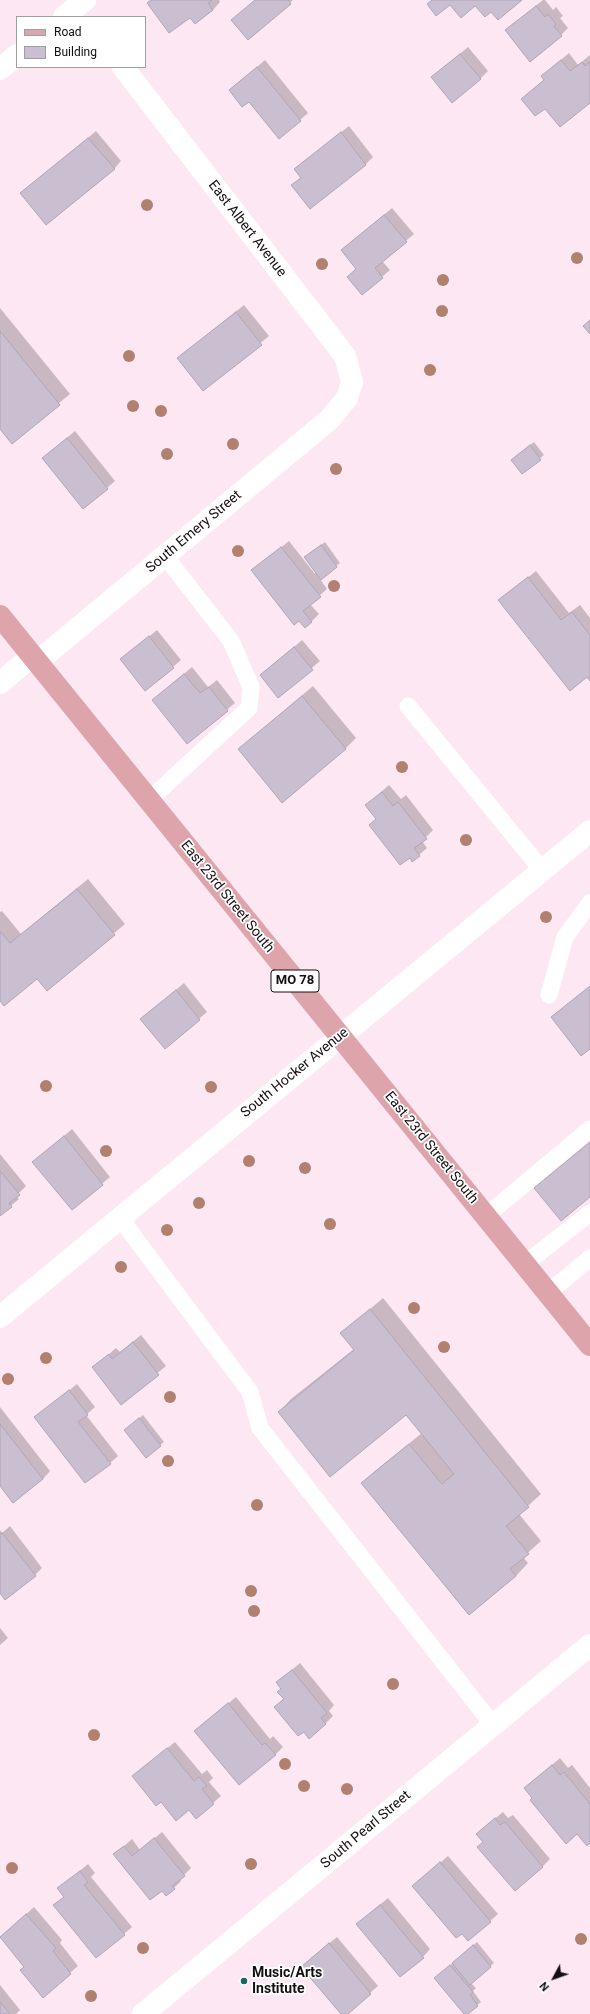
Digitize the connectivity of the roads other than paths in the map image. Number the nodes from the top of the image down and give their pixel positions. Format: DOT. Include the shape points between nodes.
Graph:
graph roads {
  1 [pos="16,56"];
  2 [pos="124,68"];
  3 [pos="0,69"];
  4 [pos="347,398"];
  5 [pos="165,556"];
  6 [pos="0,616"];
  7 [pos="35,659"];
  8 [pos="0,683"];
  9 [pos="408,706"];
  10 [pos="149,800"];
  11 [pos="590,831"];
  12 [pos="542,870"];
  13 [pos="590,903"];
  14 [pos="550,995"];
  15 [pos="340,1036"];
  16 [pos="590,1129"];
  17 [pos="590,1213"];
  18 [pos="486,1216"];
  19 [pos="120,1218"];
  20 [pos="590,1258"];
  21 [pos="525,1264"];
  22 [pos="548,1293"];
  23 [pos="0,1316"];
  24 [pos="590,1345"];
  25 [pos="590,1645"];
  26 [pos="493,1725"];
  27 [pos="143,2014"];
  1 -- 3 [label="street"];
  2 -- 4 [label="street, East Albert Avenue" via="345,356 352,382"];
  4 -- 5 [label="street, South Emery Street" via="330,419"];
  5 -- 7 [label="street, South Emery Street"];
  5 -- 10 [label="lane" via="230,641 251,687 249,708"];
  6 -- 7 [label="main road, East 23rd Street South / MO 78"];
  7 -- 8 [label="street, South Emery Street"];
  7 -- 10 [label="main road, East 23rd Street South / MO 78"];
  9 -- 12 [label="lane"];
  10 -- 15 [label="main road, East 23rd Street South / MO 78"];
  11 -- 12 [label="street, South Hocker Avenue"];
  12 -- 15 [label="street, South Hocker Avenue"];
  13 -- 14 [label="lane" via="565,937"];
  15 -- 18 [label="main road, East 23rd Street South / MO 78"];
  15 -- 19 [label="street, South Hocker Avenue"];
  16 -- 18 [label="lane"];
  17 -- 21 [label="lane"];
  18 -- 21 [label="main road, East 23rd Street South / MO 78"];
  19 -- 23 [label="street, South Hocker Avenue"];
  19 -- 26 [label="lane" via="250,1392 260,1428"];
  20 -- 22 [label="lane"];
  21 -- 22 [label="main road, East 23rd Street South / MO 78"];
  22 -- 24 [label="main road, East 23rd Street South / MO 78"];
  25 -- 26 [label="street, South Pearl Street"];
  26 -- 27 [label="street, South Pearl Street"];
}
